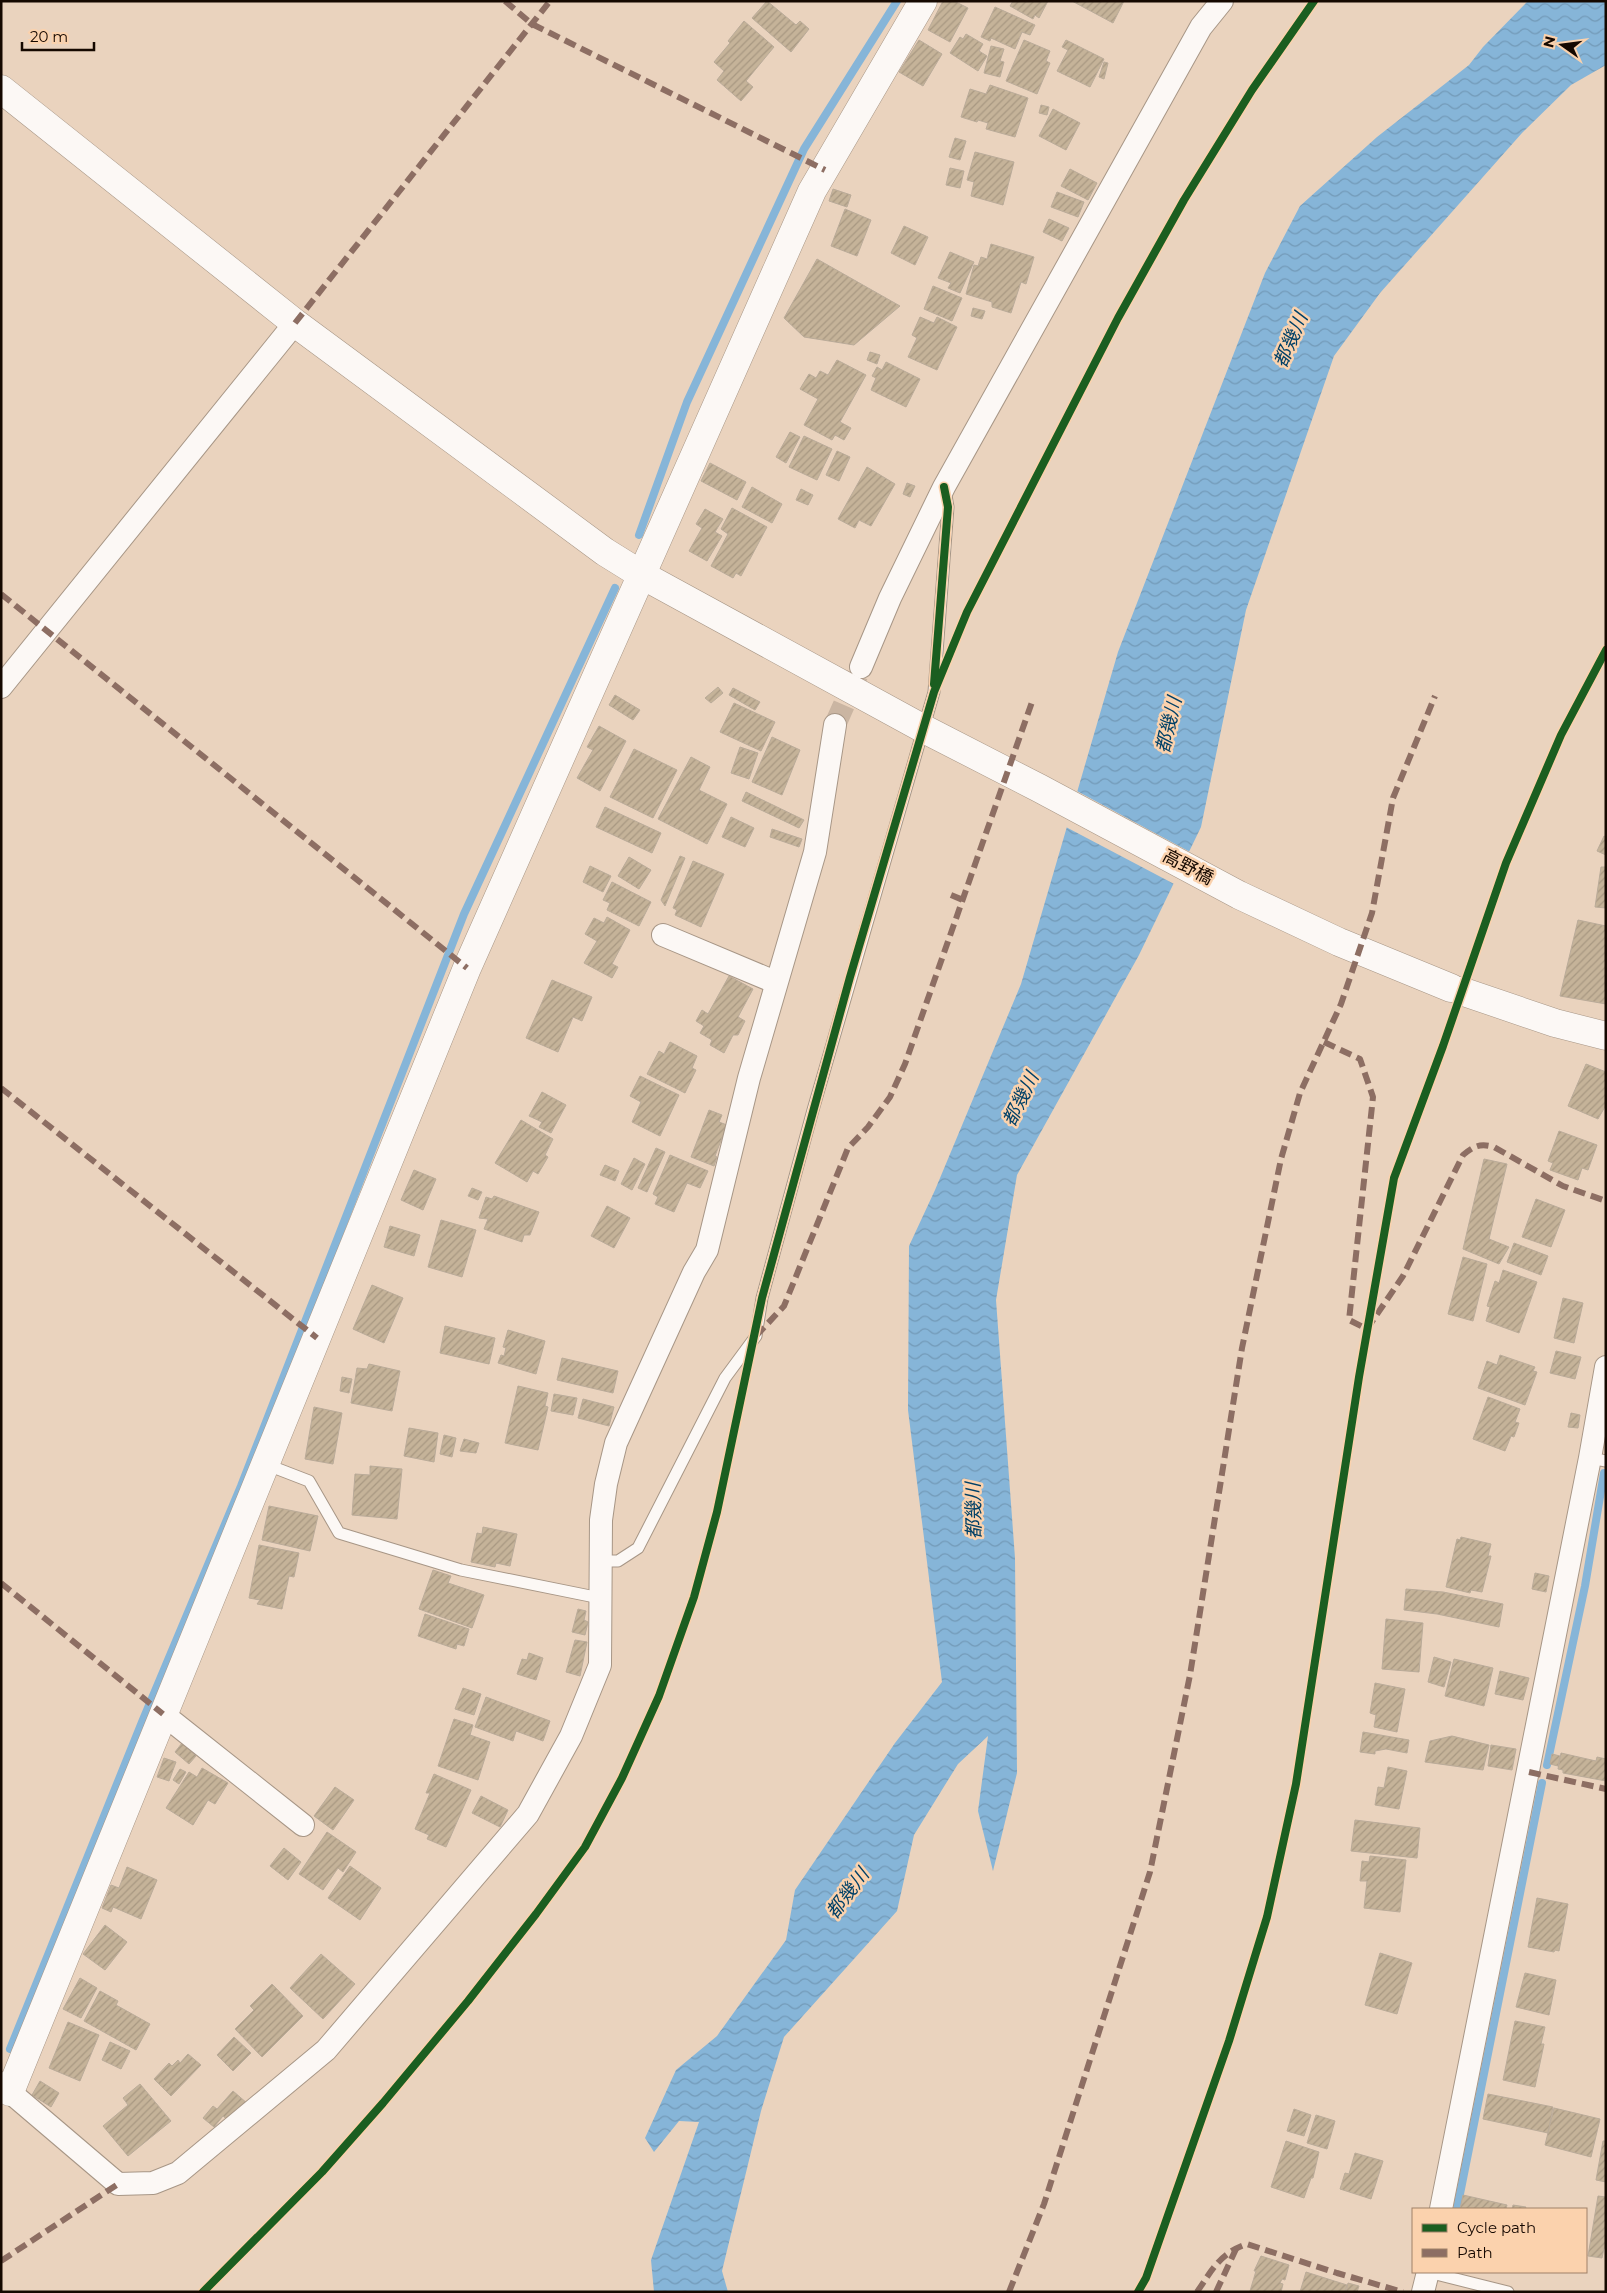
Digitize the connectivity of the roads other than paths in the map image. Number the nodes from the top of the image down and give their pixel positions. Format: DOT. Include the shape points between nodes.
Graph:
graph roads {
  1 [pos="923,1"];
  2 [pos="1222,1"];
  3 [pos="1,89"];
  4 [pos="295,323"];
  5 [pos="944,487"];
  6 [pos="642,575"];
  7 [pos="861,667"];
  8 [pos="1,687"];
  9 [pos="835,725"];
  10 [pos="928,731"];
  11 [pos="663,935"];
  12 [pos="776,982"];
  13 [pos="1606,1036"];
  14 [pos="1606,1367"];
  15 [pos="1598,1459"];
  16 [pos="265,1464"];
  17 [pos="600,1561"];
  18 [pos="600,1598"];
  19 [pos="163,1714"];
  20 [pos="302,1825"];
  21 [pos="5,2089"];
  22 [pos="1441,2208"];
  23 [pos="1428,2273"];
  24 [pos="1432,2273"];
  25 [pos="1423,2292"];
  26 [pos="1508,2292"];
  1 -- 6 [label="street" via="812,191"];
  2 -- 5 [label="street" via="1201,27"];
  3 -- 4 [label="street, 高野橋"];
  4 -- 6 [label="street, 高野橋" via="605,552"];
  4 -- 8 [label="street"];
  5 -- 7 [label="street" via="890,598"];
  5 -- 10 [label="lane" via="948,507 934,692"];
  6 -- 10 [label="street, 高野橋"];
  6 -- 16 [label="street" via="467,968"];
  9 -- 12 [label="street" via="815,852"];
  10 -- 13 [label="street, 高野橋" via="1239,895 1339,942 1456,989 1555,1023"];
  10 -- 17 [label="lane" via="915,752 813,1110 762,1298 756,1336 725,1378 638,1548 618,1561"];
  11 -- 12 [label="street"];
  12 -- 17 [label="street" via="707,1250 616,1443 601,1520"];
  14 -- 15 [label="street"];
  15 -- 22 [label="street"];
  16 -- 18 [label="lane" via="309,1481 339,1533 461,1570"];
  16 -- 19 [label="street"];
  17 -- 18 [label="street"];
  18 -- 21 [label="street" via="600,1665 570,1736 528,1814 318,2056 178,2173 153,2183 118,2184"];
  19 -- 20 [label="street"];
  19 -- 21 [label="street"];
  23 -- 25 [label="street"];
  24 -- 26 [label="lane"];
}
